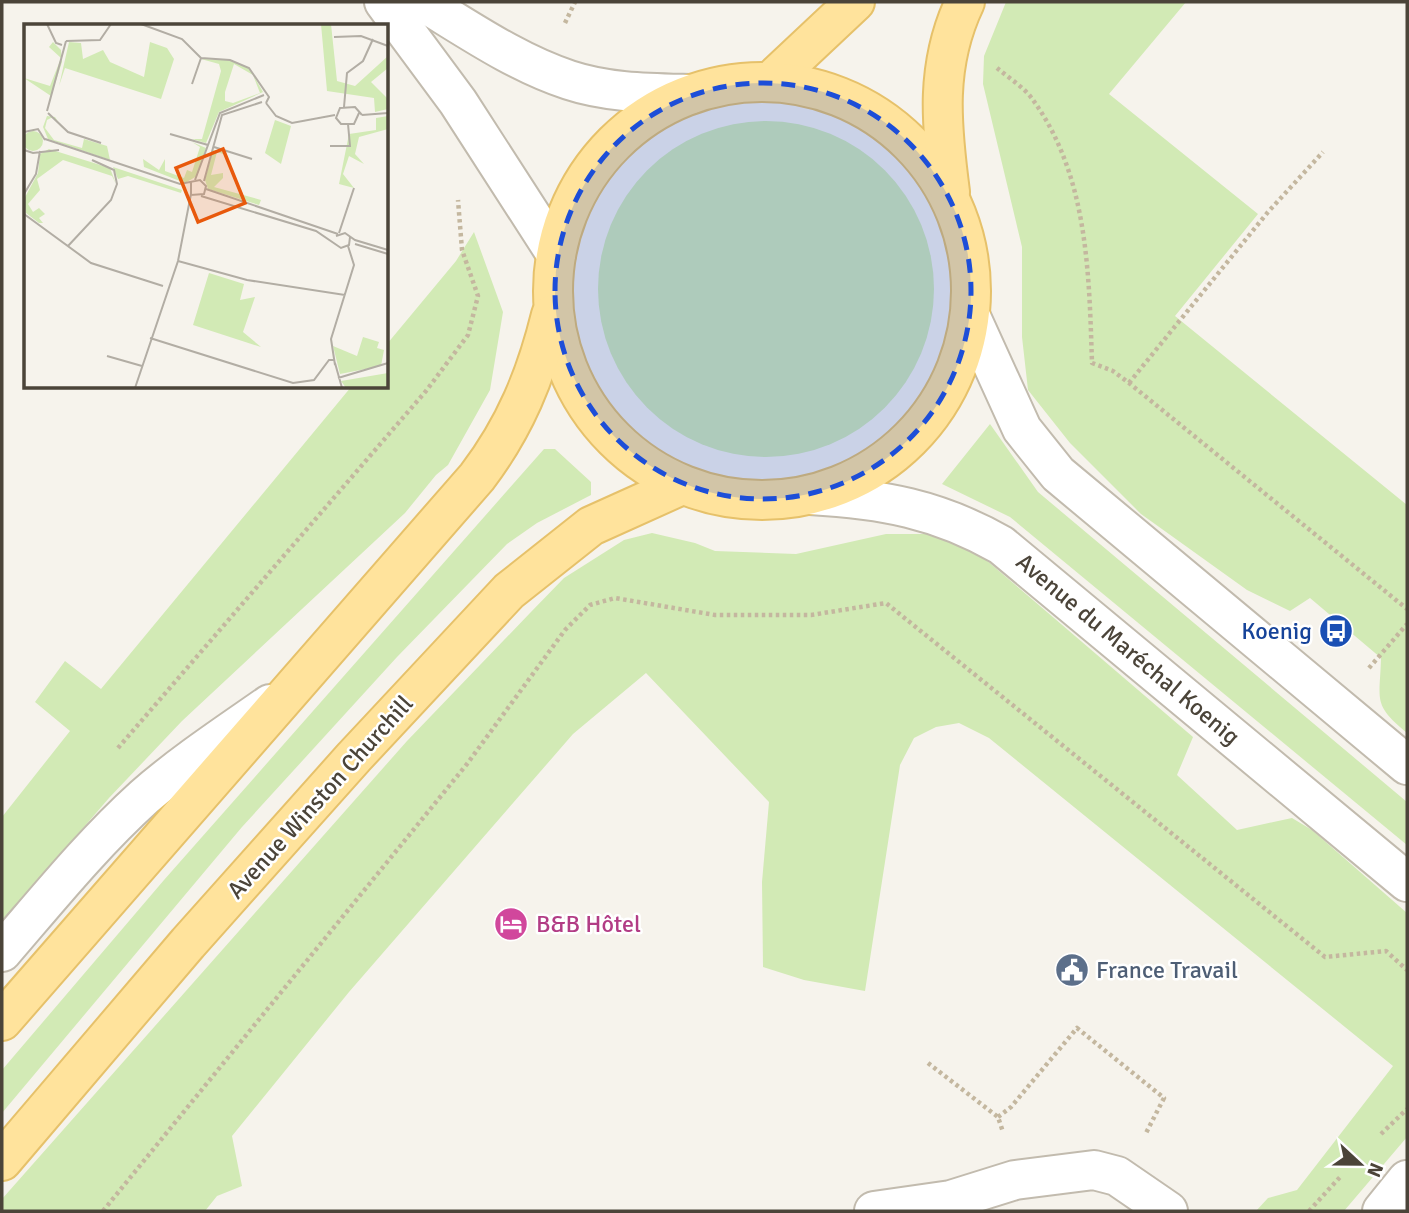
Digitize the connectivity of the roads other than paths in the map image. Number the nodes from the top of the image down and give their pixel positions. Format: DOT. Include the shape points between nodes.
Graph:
graph roads {
  1 [pos="384,2"];
  2 [pos="422,2"];
  3 [pos="855,2"];
  4 [pos="959,15"];
  5 [pos="772,80"];
  6 [pos="691,94"];
  7 [pos="951,201"];
  8 [pos="556,254"];
  9 [pos="553,306"];
  10 [pos="970,314"];
  11 [pos="682,485"];
  12 [pos="810,495"];
  13 [pos="288,691"];
  14 [pos="1407,765"];
  15 [pos="1407,882"];
  16 [pos="2,952"];
  17 [pos="2,1021"];
  18 [pos="2,1161"];
  19 [pos="1407,1180"];
  20 [pos="874,1211"];
  21 [pos="1168,1211"];
  22 [pos="1382,1211"];
  1 -- 8 [label="street" via="482,138"];
  2 -- 6 [label="street" via="541,69 571,80 642,93"];
  3 -- 5 [label="main road"];
  4 -- 7 [label="main road" via="945,55 943,86"];
  5 -- 6 [label="main road"];
  5 -- 7 [label="main road" via="827,92 872,113 918,151"];
  6 -- 8 [label="main road" via="628,131 591,171 573,202"];
  7 -- 10 [label="main road" via="969,256"];
  8 -- 9 [label="main road"];
  9 -- 11 [label="main road" via="566,363 592,414 632,456"];
  9 -- 13 [label="main road" via="528,392 499,449"];
  10 -- 12 [label="main road" via="953,376 919,430 870,471"];
  10 -- 14 [label="street" via="1022,429 1058,474"];
  11 -- 12 [label="main road" via="746,500"];
  11 -- 18 [label="main road, Avenue Winston Churchill" via="591,526 509,591 196,933"];
  12 -- 15 [label="street, Avenue du Maréchal Koenig" via="884,500 913,507 1001,545"];
  13 -- 16 [label="street" via="144,798"];
  13 -- 17 [label="main road"];
  19 -- 22 [label="street"];
  20 -- 21 [label="street" via="951,1200 1015,1180 1094,1170 1118,1177"];
}
